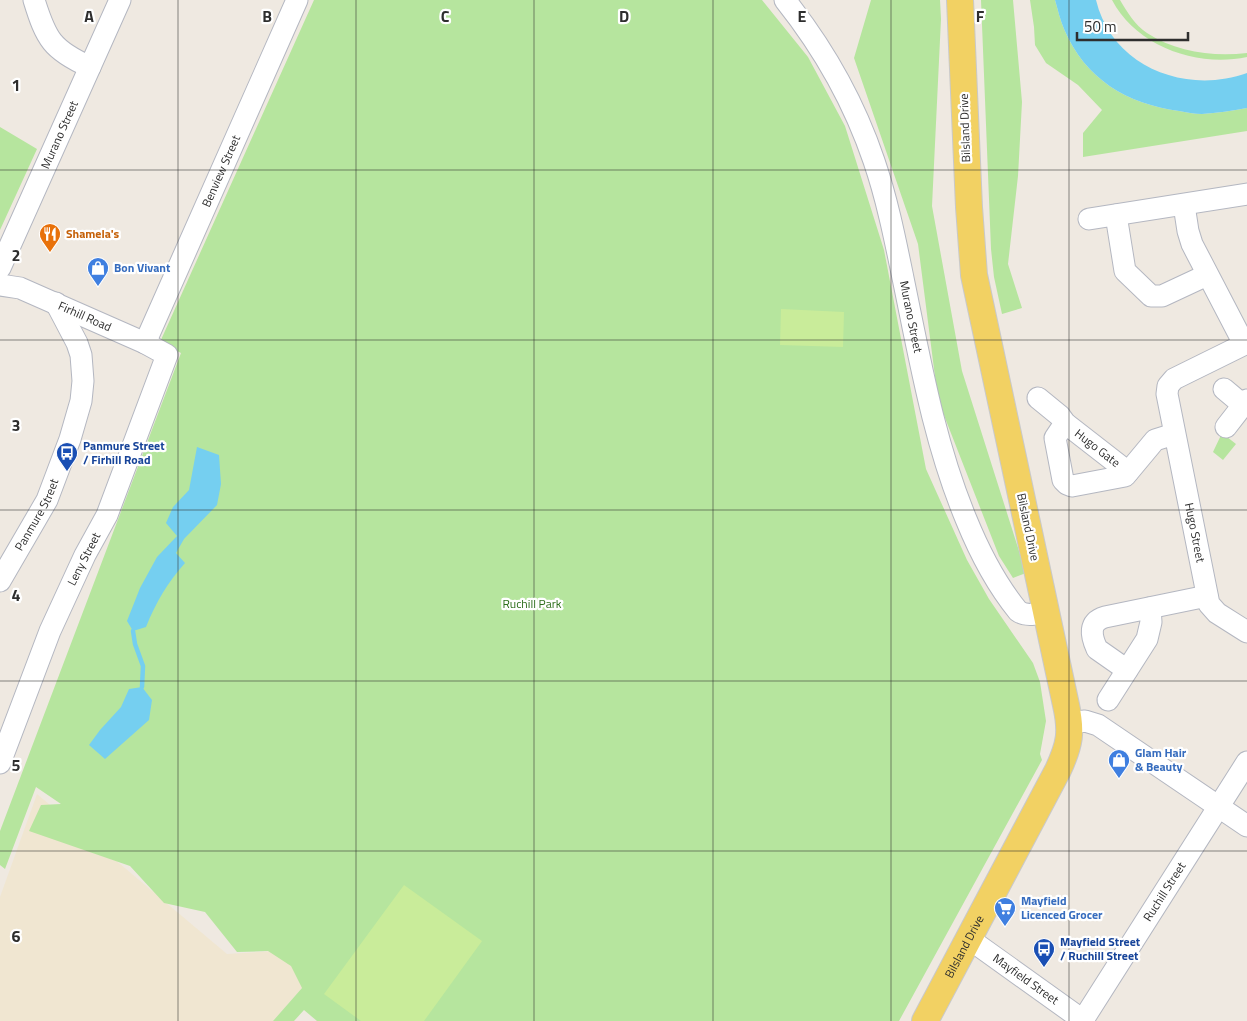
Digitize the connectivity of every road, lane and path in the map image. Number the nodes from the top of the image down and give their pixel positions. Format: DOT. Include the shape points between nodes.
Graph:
graph roads {
  1 [pos="34,0"];
  2 [pos="120,0"];
  3 [pos="297,0"];
  4 [pos="786,0"];
  5 [pos="960,0"];
  6 [pos="90,67"];
  7 [pos="1247,194"];
  8 [pos="1184,205"];
  9 [pos="1116,215"];
  10 [pos="1089,219"];
  11 [pos="0,268"];
  12 [pos="1207,275"];
  13 [pos="0,285"];
  14 [pos="56,303"];
  15 [pos="145,343"];
  16 [pos="1245,344"];
  17 [pos="167,355"];
  18 [pos="1224,389"];
  19 [pos="1038,398"];
  20 [pos="1245,403"];
  21 [pos="1065,423"];
  22 [pos="1172,424"];
  23 [pos="1226,427"];
  24 [pos="1128,472"];
  25 [pos="0,581"];
  26 [pos="1207,596"];
  27 [pos="1150,608"];
  28 [pos="1046,612"];
  29 [pos="1247,632"];
  30 [pos="1127,670"];
  31 [pos="1108,700"];
  32 [pos="1070,723"];
  33 [pos="1247,762"];
  34 [pos="0,763"];
  35 [pos="1218,808"];
  36 [pos="1247,826"];
  37 [pos="968,938"];
  38 [pos="925,1021"];
  39 [pos="1083,1021"];
  1 -- 6 [label="street" via="41,22 57,48"];
  2 -- 6 [label="street, Murano Street"];
  3 -- 15 [label="street, Benview Street"];
  4 -- 28 [label="street, Murano Street" via="836,75 861,124 875,162 897,249 933,422 970,528 988,565 1018,611 1028,615"];
  5 -- 28 [label="main road, Bilsland Drive" via="974,275"];
  6 -- 11 [label="street, Murano Street"];
  7 -- 8 [label="street"];
  8 -- 9 [label="street"];
  8 -- 12 [label="street" via="1190,240"];
  9 -- 10 [label="street"];
  9 -- 12 [label="street" via="1125,271 1151,296 1162,296"];
  12 -- 16 [label="street"];
  13 -- 14 [label="street, Firhill Road" via="20,288"];
  14 -- 15 [label="street, Firhill Road"];
  14 -- 25 [label="street, Panmure Street" via="81,355 81,401 47,500"];
  15 -- 17 [label="street, Firhill Road"];
  16 -- 22 [label="street, Hugo Street" via="1171,382 1167,394"];
  17 -- 34 [label="street, Leny Street" via="107,515 85,554 50,631"];
  18 -- 20 [label="street"];
  19 -- 21 [label="street, Hugo Gate"];
  20 -- 23 [label="street"];
  21 -- 24 [label="street, Hugo Gate"];
  21 -- 24 [label="street, Hugo Gate" via="1055,442 1062,476 1067,484 1076,486 1122,477"];
  22 -- 24 [label="street, Hugo Gate"];
  22 -- 26 [label="street, Hugo Street"];
  26 -- 27 [label="street"];
  26 -- 29 [label="street, Hugo Street" via="1214,610"];
  27 -- 30 [label="street" via="1147,639"];
  27 -- 30 [label="street" via="1101,618 1092,627 1097,649"];
  28 -- 32 [label="main road, Bilsland Drive"];
  30 -- 31 [label="street"];
  32 -- 35 [label="street" via="1085,721 1098,725"];
  32 -- 37 [label="main road, Bilsland Drive" via="1069,743 1058,770"];
  33 -- 35 [label="street, Ruchill Street"];
  35 -- 36 [label="street"];
  35 -- 39 [label="street, Ruchill Street"];
  37 -- 38 [label="main road, Bilsland Drive"];
  37 -- 39 [label="street, Mayfield Street"];
}
